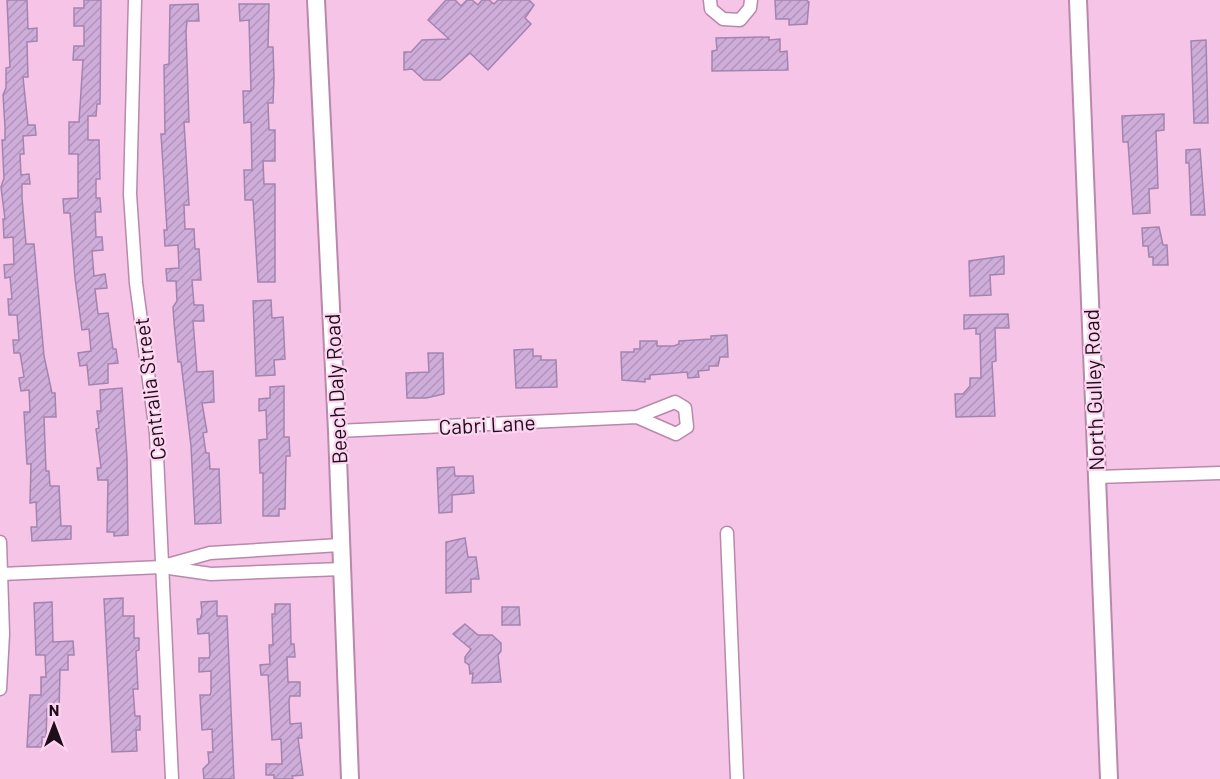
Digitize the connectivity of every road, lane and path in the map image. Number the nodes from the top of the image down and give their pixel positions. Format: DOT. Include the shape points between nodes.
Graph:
graph roads {
  1 [pos="135,0"];
  2 [pos="316,0"];
  3 [pos="710,0"];
  4 [pos="751,0"];
  5 [pos="1078,0"];
  6 [pos="637,417"];
  7 [pos="337,431"];
  8 [pos="1220,473"];
  9 [pos="1097,477"];
  10 [pos="727,533"];
  11 [pos="0,542"];
  12 [pos="340,545"];
  13 [pos="162,567"];
  14 [pos="342,569"];
  15 [pos="1,574"];
  16 [pos="0,689"];
  17 [pos="172,779"];
  18 [pos="350,779"];
  19 [pos="737,779"];
  20 [pos="1109,779"];
  1 -- 13 [label="street, Centralia Street" via="130,194 136,283 156,433"];
  2 -- 7 [label="main road, Beech Daly Road"];
  3 -- 4 [label="street" via="711,9 723,19 740,20"];
  5 -- 9 [label="main road, North Gulley Road"];
  6 -- 7 [label="street, Cabri Lane"];
  7 -- 12 [label="main road, Beech Daly Road"];
  8 -- 9 [label="street"];
  9 -- 20 [label="main road, North Gulley Road"];
  10 -- 19 [label="street"];
  11 -- 15 [label="street"];
  12 -- 13 [label="street" via="210,553"];
  12 -- 14 [label="main road, Beech Daly Road"];
  13 -- 14 [label="street" via="211,574"];
  13 -- 15 [label="street"];
  13 -- 17 [label="street, Centralia Street"];
  14 -- 18 [label="main road, Beech Daly Road"];
  15 -- 16 [label="street"];
}
